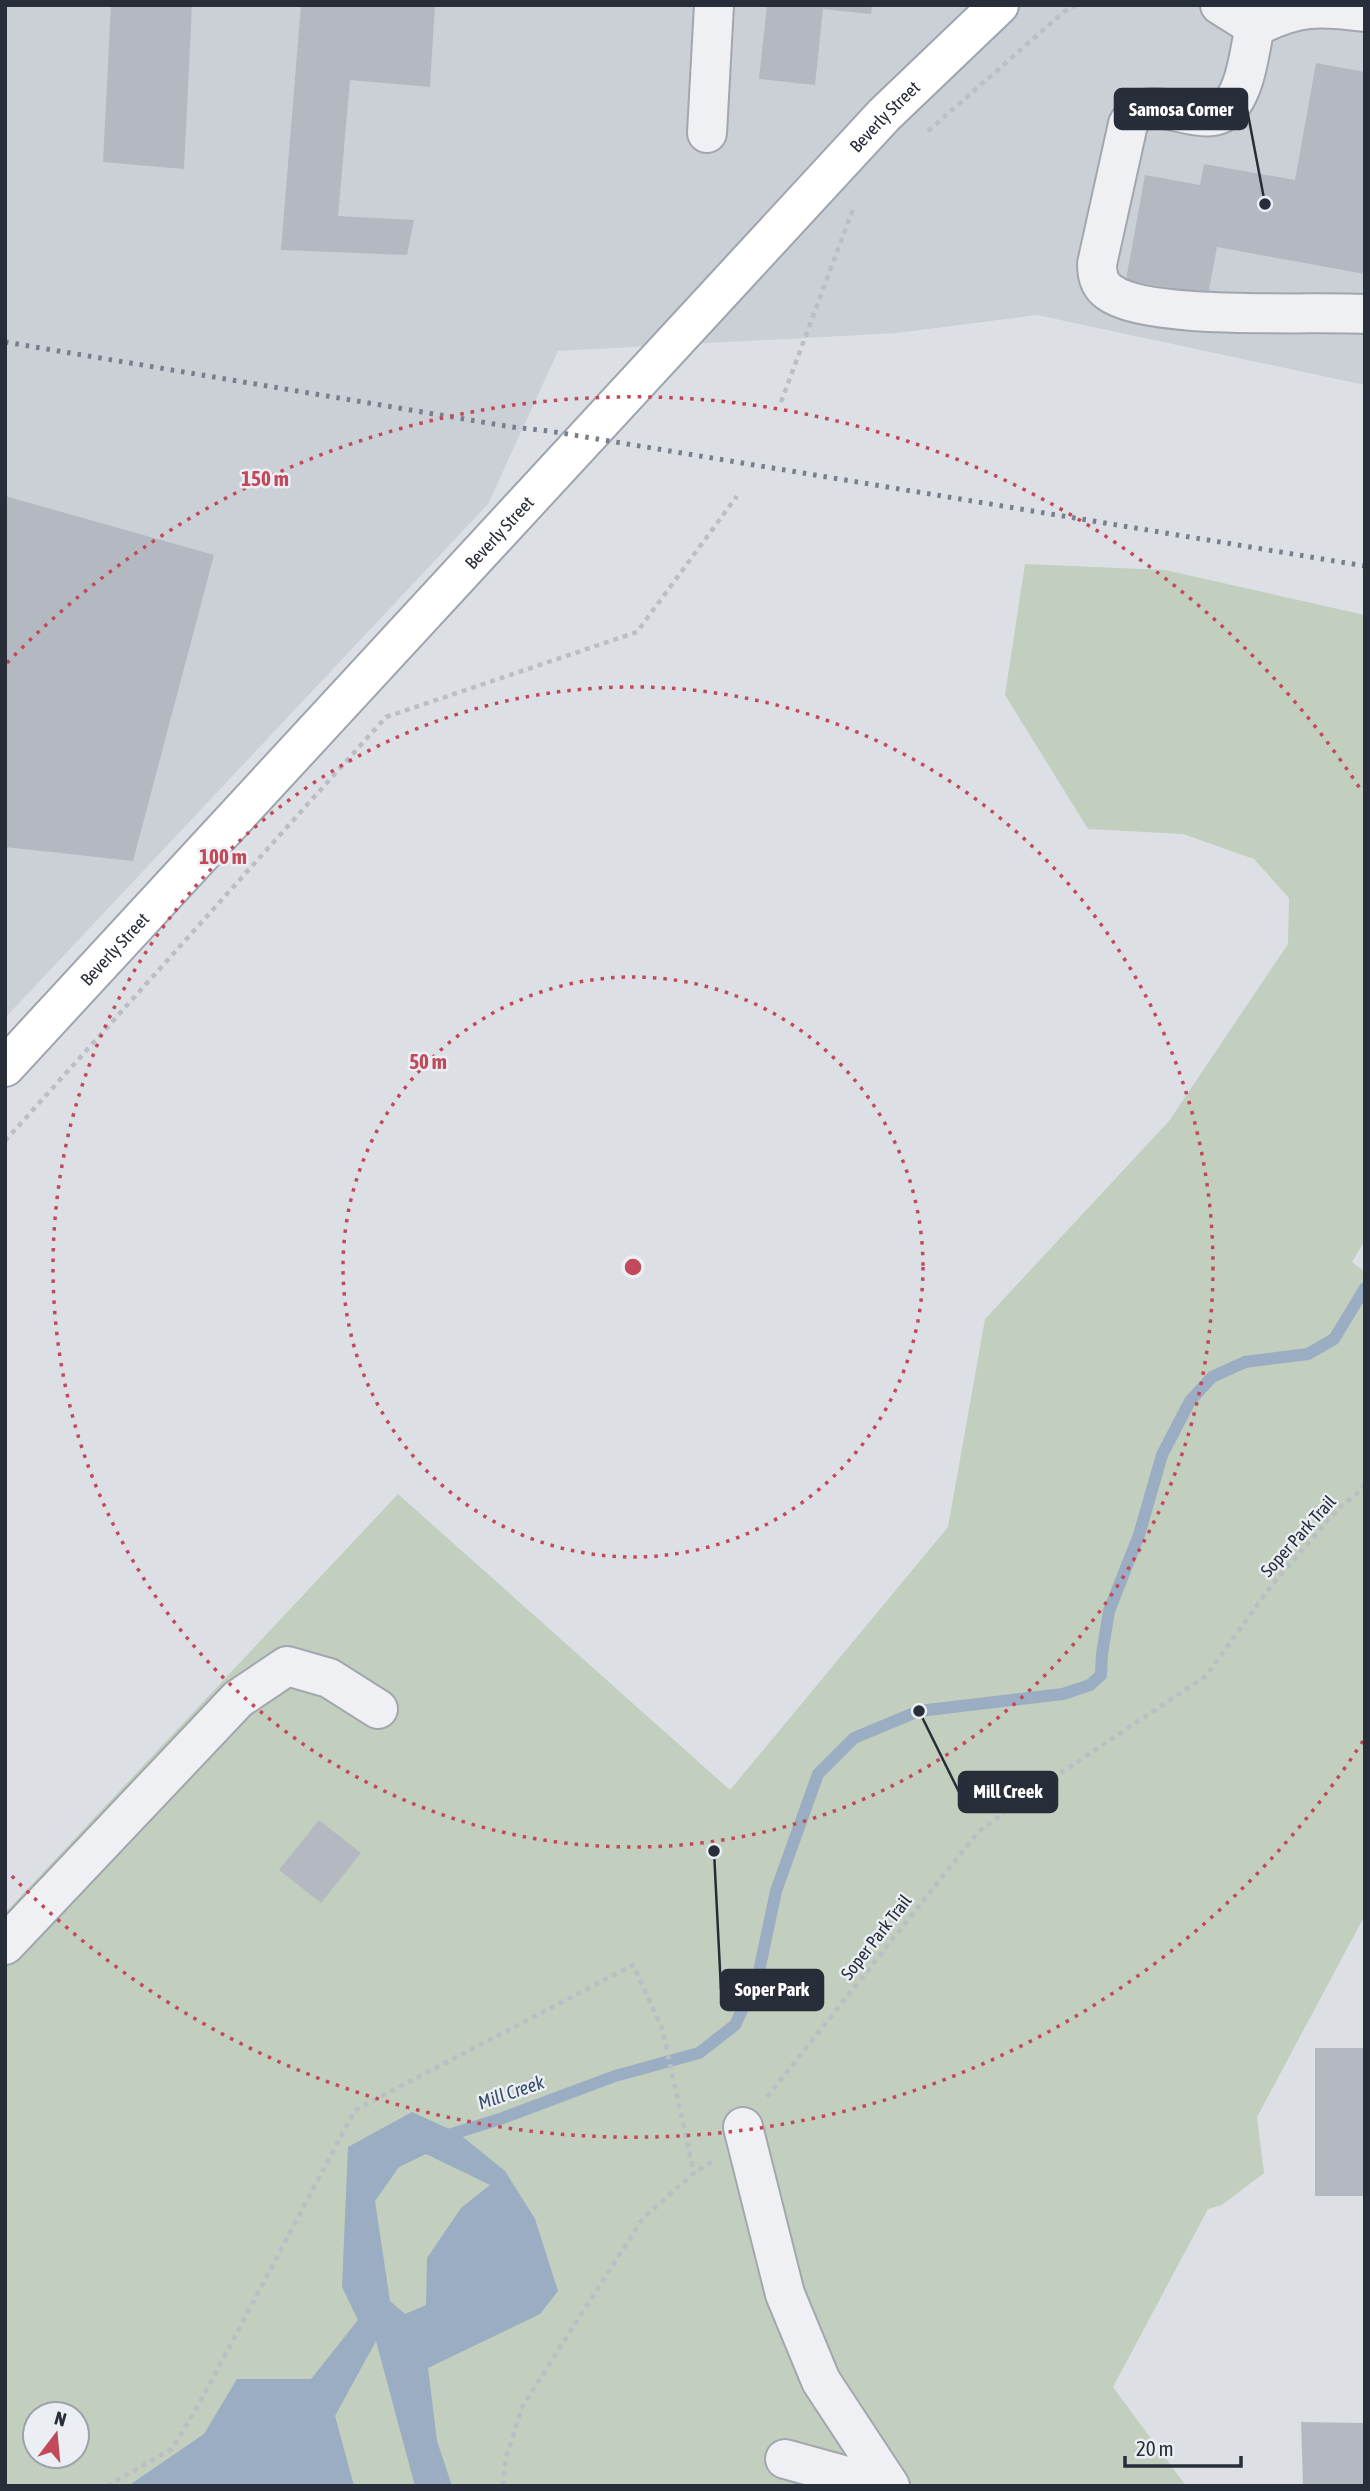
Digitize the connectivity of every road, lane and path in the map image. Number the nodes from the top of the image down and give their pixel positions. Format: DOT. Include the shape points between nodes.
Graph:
graph roads {
  1 [pos="714,5"];
  2 [pos="999,5"];
  3 [pos="1076,5"];
  4 [pos="1220,5"];
  5 [pos="1365,12"];
  6 [pos="1255,27"];
  7 [pos="707,133"];
  8 [pos="921,137"];
  9 [pos="855,204"];
  10 [pos="1365,314"];
  11 [pos="780,402"];
  12 [pos="737,496"];
  13 [pos="5,1067"];
  14 [pos="5,1141"];
  15 [pos="1365,1482"];
  16 [pos="378,1709"];
  17 [pos="5,1945"];
  18 [pos="743,2127"];
  19 [pos="694,2173"];
  20 [pos="785,2459"];
  21 [pos="107,2486"];
  22 [pos="503,2486"];
  23 [pos="883,2486"];
  24 [pos="890,2486"];
  1 -- 7 [label="lane"];
  2 -- 13 [label="main road, Beverly Street" via="884,116"];
  3 -- 8 [label="path"];
  4 -- 6 [label="lane"];
  5 -- 6 [label="lane" via="1304,9"];
  6 -- 10 [label="lane" via="1242,83 1229,108 1208,116 1143,109 1128,124 1097,275 1109,292 1150,307"];
  9 -- 11 [label="path"];
  12 -- 14 [label="path" via="637,632 386,717"];
  15 -- 18 [label="path, Soper Park Trail" via="1271,1586 1206,1676 978,1832"];
  16 -- 17 [label="lane" via="329,1678 288,1666 238,1699"];
  18 -- 19 [label="path, Soper Park Trail" via="718,2159"];
  18 -- 24 [label="lane" via="785,2294 821,2381"];
  19 -- 21 [label="path" via="662,2028 633,1965 355,2110 172,2449"];
  19 -- 22 [label="path, Soper Park Trail" via="643,2218 522,2407 506,2458"];
  20 -- 23 [label="lane"];
}
